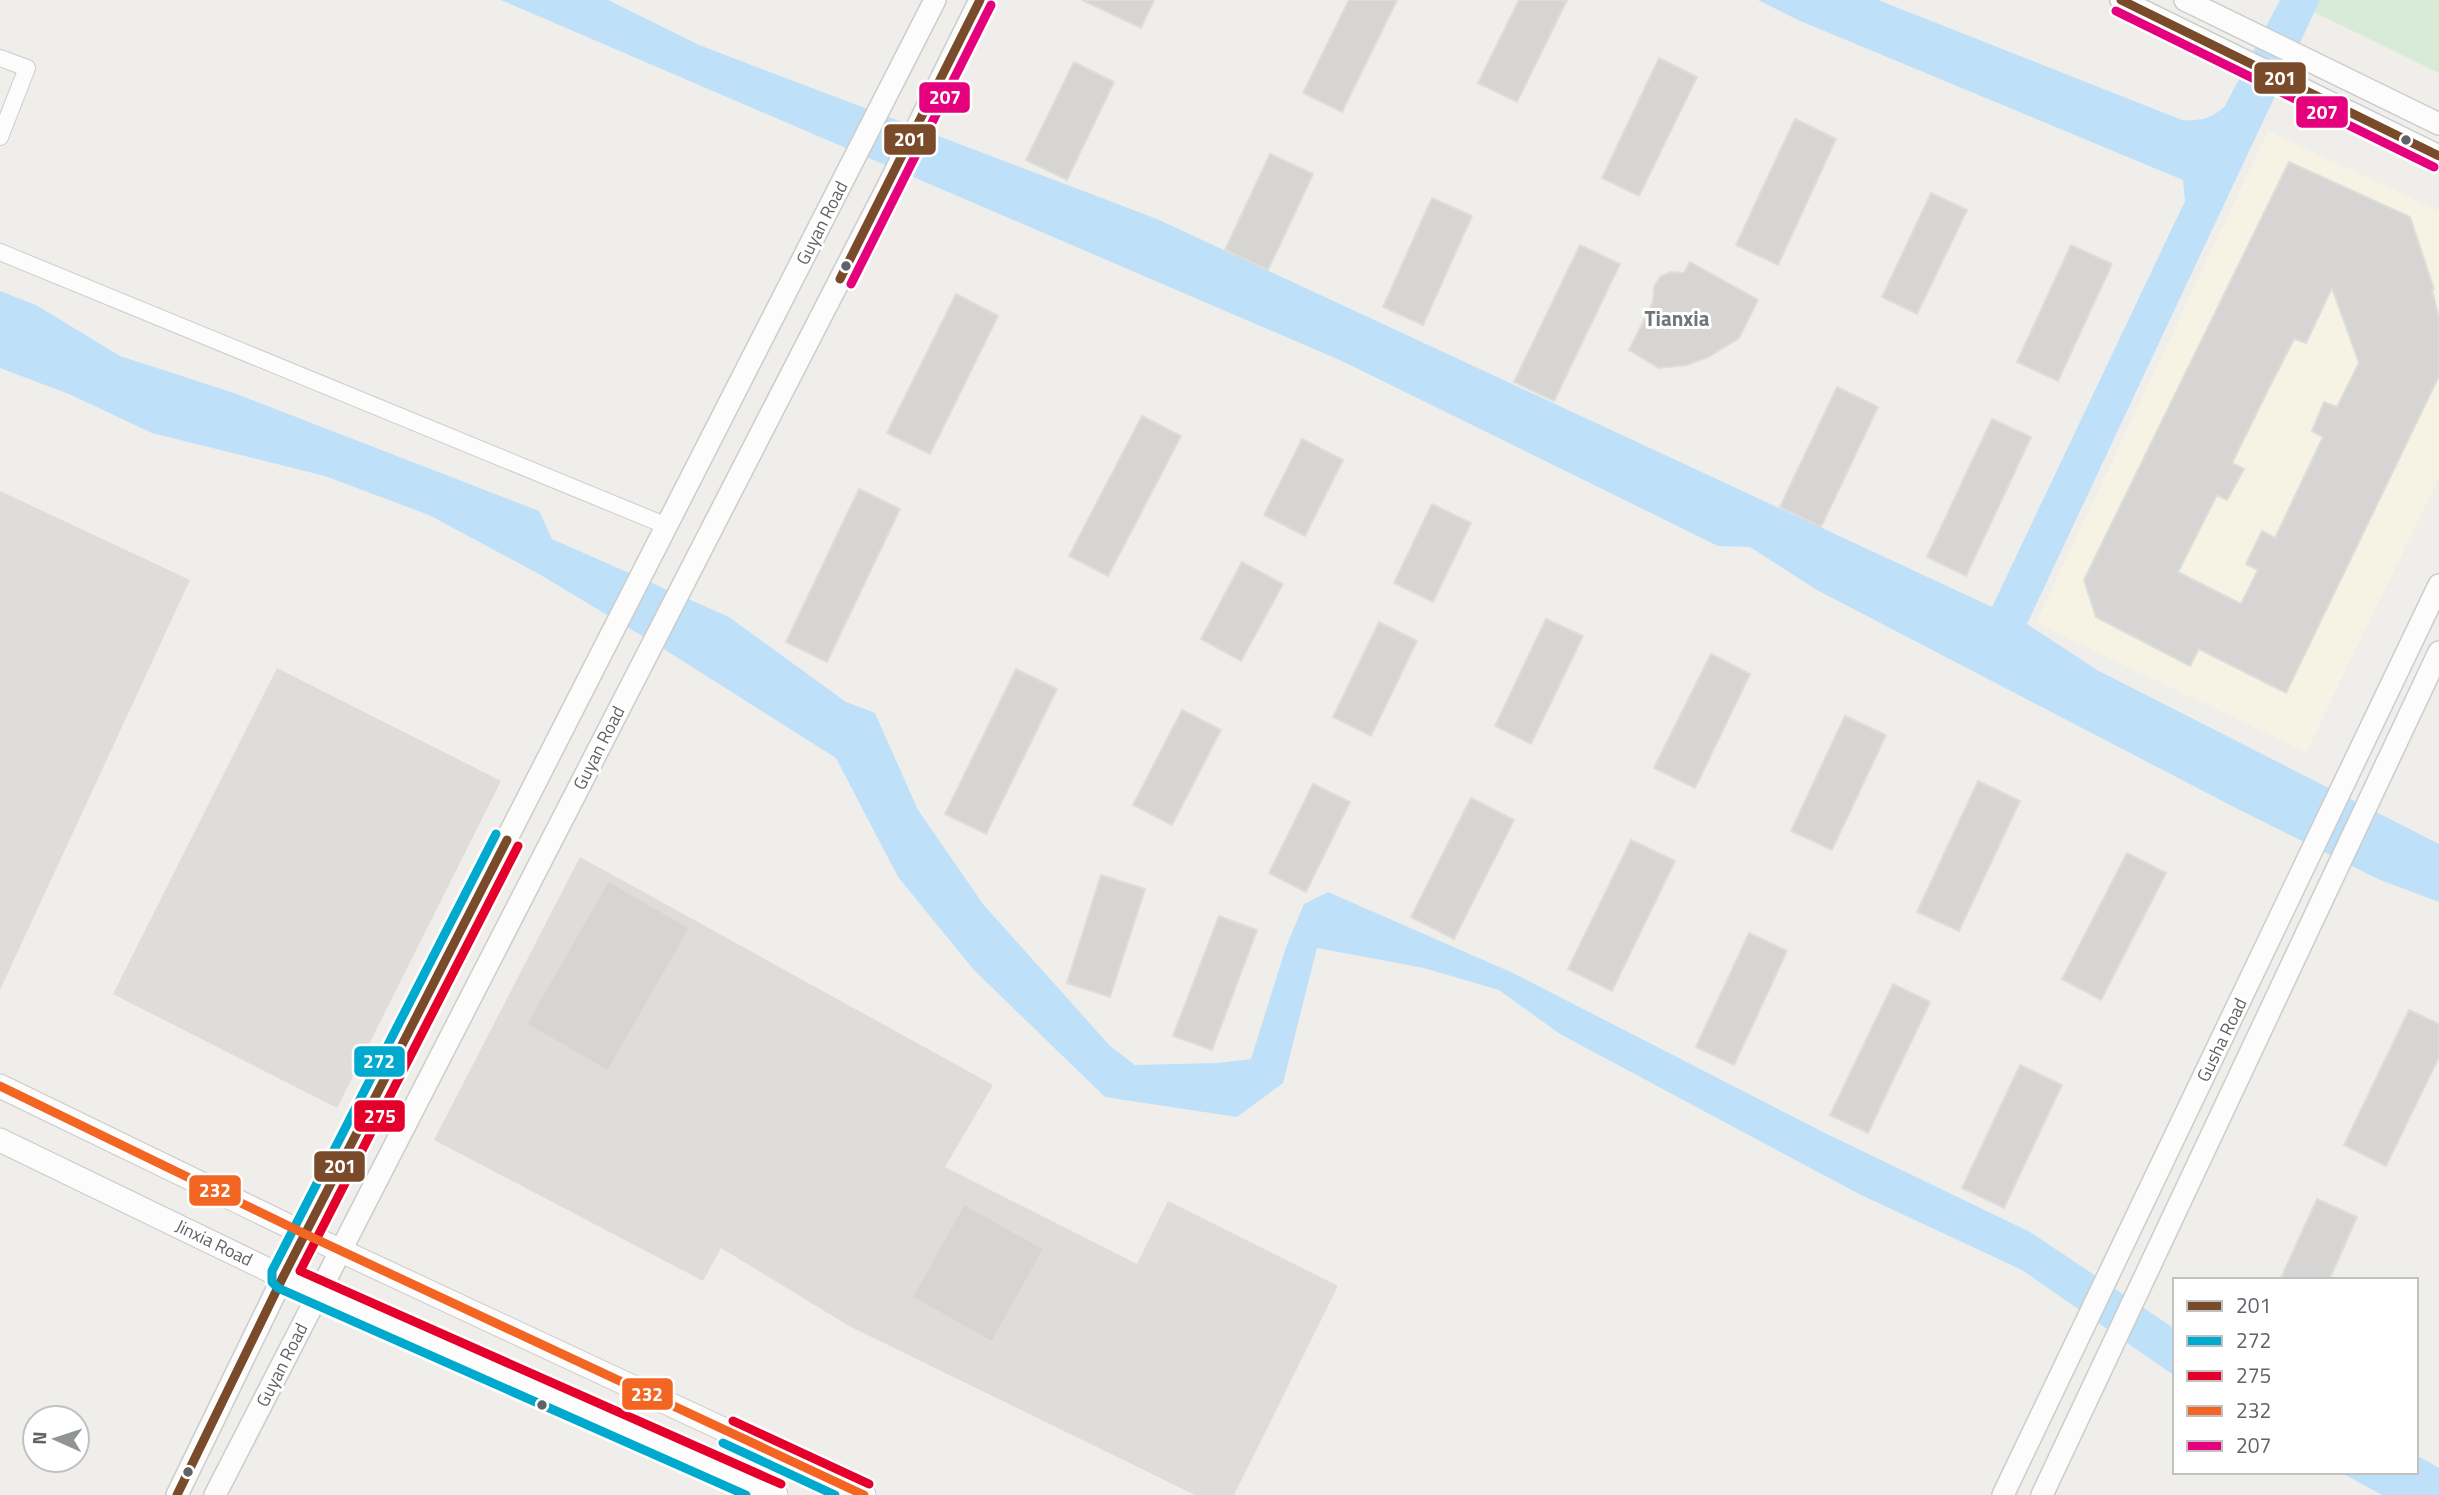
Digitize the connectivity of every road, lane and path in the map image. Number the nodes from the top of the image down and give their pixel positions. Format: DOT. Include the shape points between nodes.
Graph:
graph roads {
  1 [pos="935,0"];
  2 [pos="980,0"];
  3 [pos="2185,0"];
  4 [pos="2122,1"];
  5 [pos="0,58"];
  6 [pos="2439,124"];
  7 [pos="0,137"];
  8 [pos="2439,156"];
  9 [pos="0,252"];
  10 [pos="667,526"];
  11 [pos="2439,585"];
  12 [pos="2439,652"];
  13 [pos="0,1086"];
  14 [pos="0,1140"];
  15 [pos="305,1234"];
  16 [pos="340,1249"];
  17 [pos="283,1277"];
  18 [pos="319,1293"];
  19 [pos="177,1495"];
  20 [pos="215,1495"];
  21 [pos="776,1495"];
  22 [pos="864,1495"];
  23 [pos="2003,1495"];
  24 [pos="2042,1495"];
  1 -- 10 [label="street, Guyan Road"];
  2 -- 16 [label="street, Guyan Road"];
  3 -- 6 [label="street"];
  4 -- 8 [label="street"];
  5 -- 7 [label="street" via="27,68"];
  9 -- 10 [label="street"];
  10 -- 15 [label="street, Guyan Road"];
  11 -- 23 [label="street, Gusha Road"];
  12 -- 24 [label="street, Gusha Road"];
  13 -- 15 [label="main road"];
  14 -- 17 [label="main road, Jinxia Road"];
  15 -- 16 [label="main road"];
  15 -- 17 [label="street, Guyan Road"];
  16 -- 18 [label="street, Guyan Road"];
  16 -- 22 [label="main road"];
  17 -- 18 [label="main road, Jinxia Road"];
  17 -- 19 [label="street, Guyan Road"];
  18 -- 20 [label="street, Guyan Road"];
  18 -- 21 [label="main road, Jinxia Road"];
}
